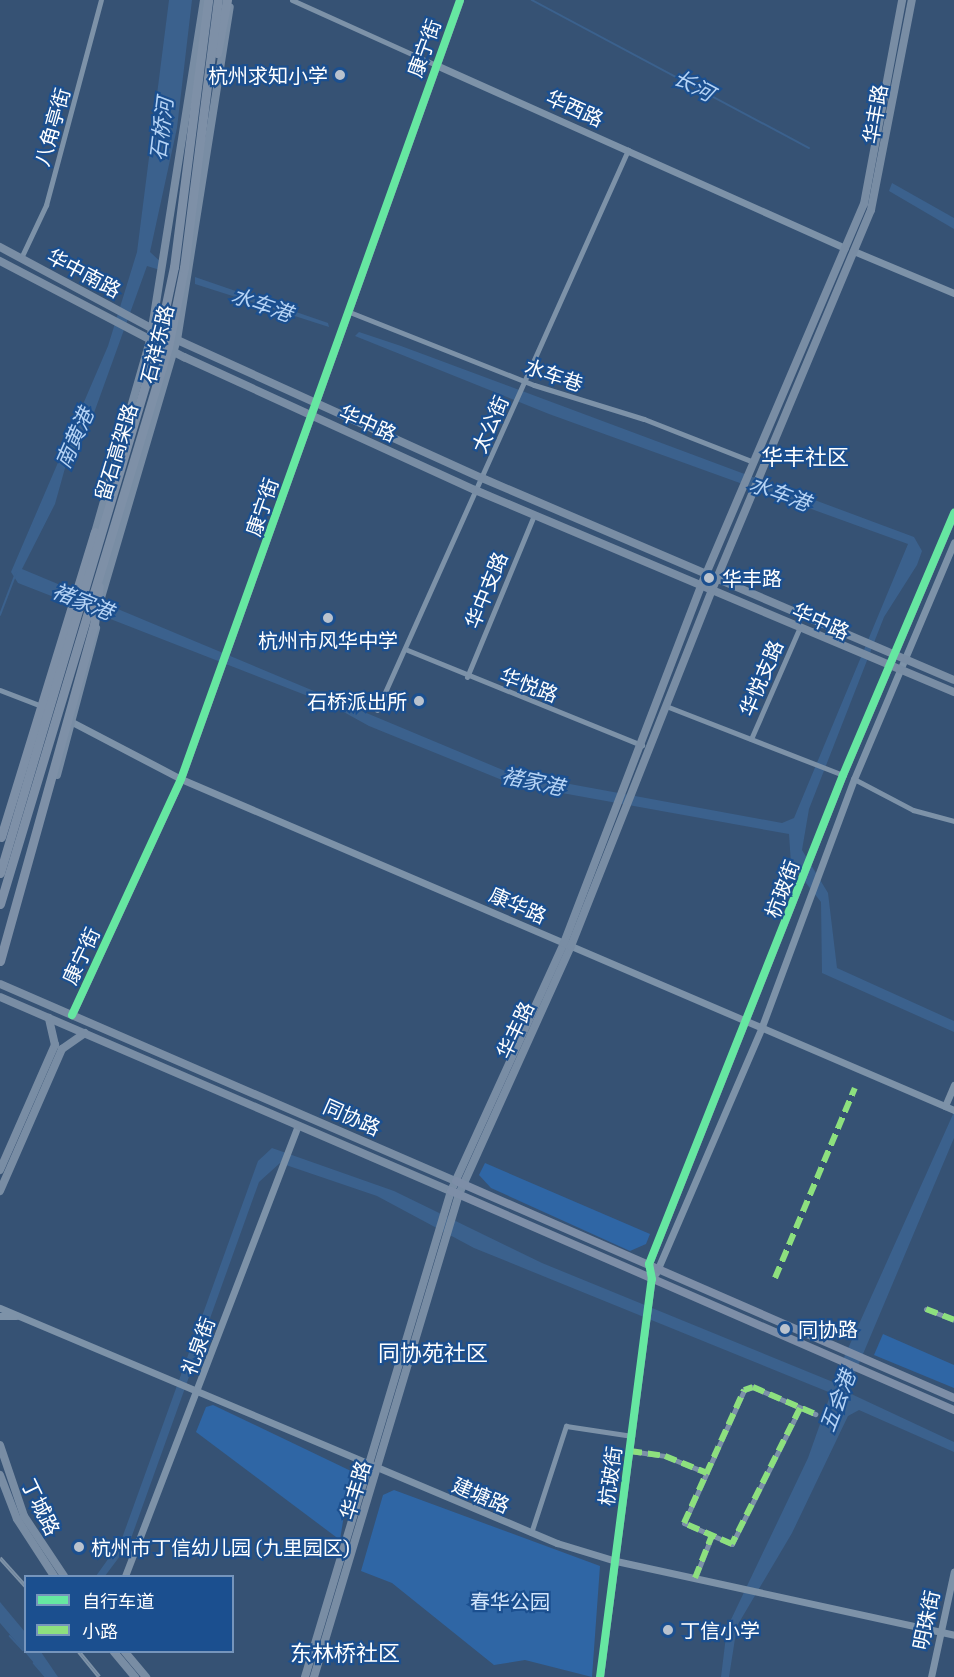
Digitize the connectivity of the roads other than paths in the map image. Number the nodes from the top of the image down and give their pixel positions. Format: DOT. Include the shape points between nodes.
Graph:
graph roads {
  1 [pos="101,0"];
  2 [pos="206,0"];
  3 [pos="218,0"];
  4 [pos="229,0"];
  5 [pos="292,0"];
  6 [pos="460,0"];
  7 [pos="902,0"];
  8 [pos="912,0"];
  9 [pos="436,65"];
  10 [pos="204,114"];
  11 [pos="628,150"];
  12 [pos="0,247"];
  13 [pos="845,248"];
  14 [pos="856,252"];
  15 [pos="21,258"];
  16 [pos="0,261"];
  17 [pos="954,293"];
  18 [pos="347,311"];
  19 [pos="153,329"];
  20 [pos="177,340"];
  21 [pos="150,341"];
  22 [pos="173,352"];
  23 [pos="525,382"];
  24 [pos="314,402"];
  25 [pos="310,415"];
  26 [pos="754,462"];
  27 [pos="119,471"];
  28 [pos="482,478"];
  29 [pos="475,490"];
  30 [pos="954,513"];
  31 [pos="534,515"];
  32 [pos="954,542"];
  33 [pos="103,557"];
  34 [pos="706,574"];
  35 [pos="717,579"];
  36 [pos="703,587"];
  37 [pos="712,591"];
  38 [pos="799,628"];
  39 [pos="405,649"];
  40 [pos="895,655"];
  41 [pos="905,659"];
  42 [pos="889,669"];
  43 [pos="901,669"];
  44 [pos="467,677"];
  45 [pos="954,680"];
  46 [pos="0,690"];
  47 [pos="954,692"];
  48 [pos="39,705"];
  49 [pos="666,706"];
  50 [pos="377,710"];
  51 [pos="72,722"];
  52 [pos="752,739"];
  53 [pos="644,746"];
  54 [pos="843,775"];
  55 [pos="182,779"];
  56 [pos="854,779"];
  57 [pos="629,794"];
  58 [pos="954,821"];
  59 [pos="1,839"];
  60 [pos="0,873"];
  61 [pos="0,904"];
  62 [pos="568,945"];
  63 [pos="0,962"];
  64 [pos="0,984"];
  65 [pos="0,997"];
  66 [pos="72,1015"];
  67 [pos="49,1017"];
  68 [pos="748,1024"];
  69 [pos="761,1029"];
  70 [pos="85,1033"];
  71 [pos="954,1085"];
  72 [pos="945,1106"];
  73 [pos="954,1110"];
  74 [pos="298,1125"];
  75 [pos="0,1170"];
  76 [pos="459,1183"];
  77 [pos="0,1191"];
  78 [pos="455,1192"];
  79 [pos="441,1239"];
  80 [pos="648,1264"];
  81 [pos="658,1269"];
  82 [pos="652,1279"];
  83 [pos="0,1308"];
  84 [pos="926,1309"];
  85 [pos="0,1316"];
  86 [pos="19,1316"];
  87 [pos="954,1320"];
  88 [pos="199,1390"];
  89 [pos="954,1398"];
  90 [pos="800,1408"];
  91 [pos="954,1410"];
  92 [pos="815,1414"];
  93 [pos="632,1436"];
  94 [pos="0,1445"];
  95 [pos="630,1451"];
  96 [pos="369,1466"];
  97 [pos="378,1470"];
  98 [pos="707,1473"];
  99 [pos="0,1475"];
  100 [pos="531,1533"];
  101 [pos="712,1535"];
  102 [pos="616,1561"];
  103 [pos="954,1570"];
  104 [pos="53,1575"];
  105 [pos="63,1575"];
  106 [pos="125,1575"];
  107 [pos="695,1578"];
  108 [pos="940,1635"];
  109 [pos="954,1635"];
  110 [pos="115,1653"];
  111 [pos="126,1653"];
  112 [pos="312,1676"];
  113 [pos="135,1677"];
  114 [pos="146,1677"];
  115 [pos="600,1677"];
  116 [pos="931,1677"];
  1 -- 15 [label="street, 八角亭街" via="46,206"];
  2 -- 19 [label="main road, 石祥东路"];
  2 -- 27 [label="highway, 留石高架路" via="174,267 158,342"];
  3 -- 10 [label="highway, 留石高架路"];
  4 -- 10 [label="highway"];
  4 -- 20 [label="main road, 石祥东路"];
  5 -- 9 [label="street, 华西路"];
  6 -- 9 [label="street, 康宁街"];
  7 -- 13 [label="main road, 华丰路" via="869,184"];
  8 -- 14 [label="main road, 华丰路" via="878,189"];
  9 -- 11 [label="street, 华西路"];
  9 -- 18 [label="street, 康宁街"];
  10 -- 33 [label="highway, 留石高架路" via="168,347"];
  11 -- 13 [label="street, 华西路"];
  11 -- 23 [label="street, 太公街"];
  12 -- 15 [label="main road, 华中南路"];
  13 -- 26 [label="main road, 华丰路"];
  14 -- 17 [label="street"];
  14 -- 35 [label="main road, 华丰路"];
  15 -- 19 [label="main road, 华中南路"];
  16 -- 21 [label="main road, 华中南路"];
  18 -- 23 [label="street, 水车巷"];
  18 -- 24 [label="street, 康宁街"];
  19 -- 20 [label="main road, 华中路"];
  19 -- 21 [label="main road, 石祥东路"];
  20 -- 22 [label="main road, 石祥东路"];
  20 -- 24 [label="main road, 华中路"];
  21 -- 22 [label="main road, 华中路"];
  21 -- 48 [label="main road, 石祥东路"];
  22 -- 25 [label="main road, 华中路"];
  22 -- 51 [label="main road, 石祥东路" via="99,602 95,644"];
  23 -- 26 [label="street, 水车巷"];
  23 -- 28 [label="street, 太公街"];
  24 -- 25 [label="street, 康宁街"];
  24 -- 28 [label="main road, 华中路"];
  25 -- 29 [label="main road, 华中路"];
  25 -- 55 [label="street, 康宁街"];
  26 -- 34 [label="main road, 华丰路"];
  27 -- 59 [label="highway" via="82,565"];
  27 -- 60 [label="highway, 留石高架路"];
  28 -- 29 [label="street, 太公街"];
  28 -- 34 [label="main road, 华中路"];
  29 -- 31 [label="main road, 华中路"];
  29 -- 39 [label="street, 太公街"];
  30 -- 40 [label="street, 杭玻街"];
  31 -- 36 [label="main road, 华中路"];
  31 -- 44 [label="street, 华中支路"];
  32 -- 41 [label="street, 杭玻街"];
  33 -- 61 [label="highway, 留石高架路"];
  33 -- 63 [label="highway" via="94,625"];
  34 -- 35 [label="main road, 华中路"];
  34 -- 36 [label="main road, 华丰路"];
  35 -- 37 [label="main road, 华丰路"];
  35 -- 40 [label="main road, 华中路"];
  36 -- 37 [label="main road, 华中路"];
  36 -- 53 [label="main road, 华丰路"];
  37 -- 38 [label="main road, 华中路"];
  37 -- 49 [label="main road, 华丰路"];
  38 -- 42 [label="main road, 华中路"];
  38 -- 52 [label="street, 华悦支路"];
  39 -- 44 [label="street, 华悦路"];
  39 -- 50 [label="street, 太公街"];
  40 -- 41 [label="main road, 华中路"];
  40 -- 42 [label="street, 杭玻街"];
  41 -- 43 [label="street, 杭玻街"];
  41 -- 45 [label="main road, 华中路"];
  42 -- 43 [label="main road, 华中路"];
  42 -- 54 [label="street, 杭玻街"];
  43 -- 47 [label="main road, 华中路"];
  43 -- 56 [label="street, 杭玻街"];
  44 -- 53 [label="street, 华悦路"];
  46 -- 48 [label="street"];
  48 -- 59 [label="main road, 石祥东路"];
  49 -- 52 [label="street"];
  49 -- 57 [label="main road, 华丰路"];
  51 -- 55 [label="street, 康华路"];
  51 -- 63 [label="main road, 石祥东路"];
  52 -- 54 [label="street"];
  53 -- 57 [label="main road, 华丰路"];
  54 -- 68 [label="street, 杭玻街"];
  55 -- 62 [label="street, 康华路"];
  55 -- 66 [label="street, 康宁街"];
  56 -- 58 [label="street" via="913,810"];
  56 -- 69 [label="street, 杭玻街"];
  57 -- 62 [label="main road, 华丰路"];
  62 -- 68 [label="street, 康华路"];
  62 -- 76 [label="main road, 华丰路"];
  64 -- 66 [label="main road, 同协路"];
  65 -- 67 [label="main road, 同协路"];
  66 -- 76 [label="main road, 同协路"];
  67 -- 70 [label="main road, 同协路"];
  67 -- 75 [label="main road" via="55,1045"];
  68 -- 69 [label="street, 康华路"];
  68 -- 80 [label="street, 杭玻街"];
  69 -- 72 [label="street, 康华路"];
  69 -- 81 [label="street, 杭玻街"];
  70 -- 74 [label="main road, 同协路"];
  70 -- 77 [label="main road" via="62,1049"];
  71 -- 72 [label="street"];
  72 -- 73 [label="street, 康华路"];
  74 -- 78 [label="main road, 同协路"];
  74 -- 88 [label="street, 礼泉街"];
  76 -- 78 [label="main road, 华丰路"];
  76 -- 80 [label="main road, 同协路"];
  78 -- 79 [label="main road, 华丰路"];
  78 -- 82 [label="main road, 同协路"];
  79 -- 96 [label="main road, 华丰路"];
  79 -- 97 [label="main road, 华丰路"];
  80 -- 81 [label="main road, 同协路"];
  80 -- 82 [label="street, 杭玻街"];
  81 -- 82 [label="street, 杭玻街"];
  81 -- 89 [label="main road, 同协路"];
  82 -- 91 [label="main road, 同协路"];
  82 -- 93 [label="street, 杭玻街"];
  83 -- 86 [label="street, 建塘路"];
  84 -- 87 [label="street"];
  85 -- 86 [label="street, 建塘路"];
  86 -- 88 [label="street, 建塘路"];
  88 -- 96 [label="street, 建塘路"];
  88 -- 106 [label="street, 礼泉街"];
  90 -- 92 [label="street"];
  90 -- 98 [label="street" via="753,1387 744,1390"];
  90 -- 101 [label="street" via="748,1520 732,1544"];
  93 -- 95 [label="street, 杭玻街"];
  93 -- 100 [label="street" via="566,1426"];
  94 -- 105 [label="main road, 丁城路" via="24,1516"];
  95 -- 98 [label="street" via="665,1456"];
  95 -- 102 [label="street, 杭玻街"];
  96 -- 97 [label="street, 建塘路"];
  96 -- 112 [label="main road, 华丰路"];
  97 -- 100 [label="street, 建塘路"];
  97 -- 112 [label="main road, 华丰路"];
  98 -- 101 [label="street" via="684,1523"];
  99 -- 104 [label="main road, 丁城路" via="17,1518"];
  100 -- 102 [label="street, 建塘路"];
  101 -- 107 [label="street"];
  102 -- 107 [label="street, 建塘路"];
  102 -- 115 [label="street, 杭玻街"];
  103 -- 108 [label="street, 明珠街"];
  107 -- 108 [label="street, 建塘路"];
  108 -- 109 [label="street, 建塘路"];
  108 -- 116 [label="street, 明珠街"];
  110 -- 113 [label="main road"];
  111 -- 114 [label="main road"];
}
